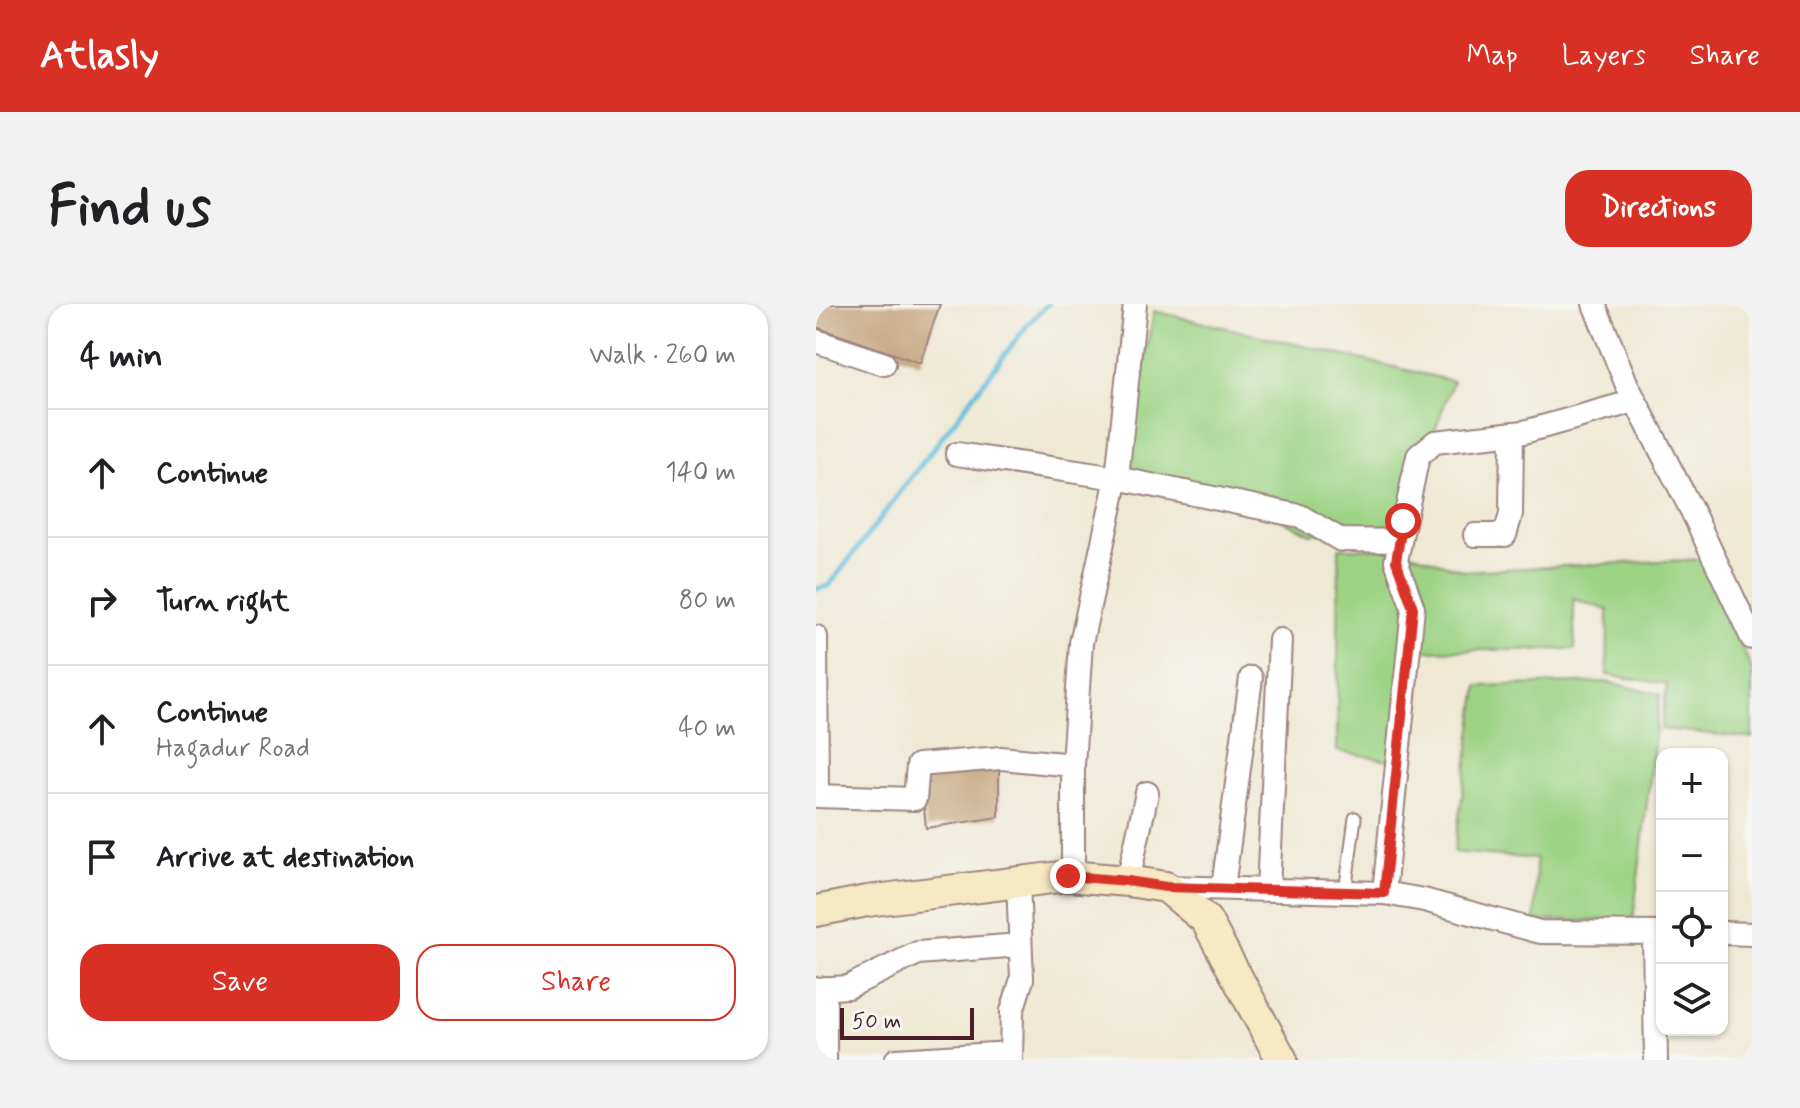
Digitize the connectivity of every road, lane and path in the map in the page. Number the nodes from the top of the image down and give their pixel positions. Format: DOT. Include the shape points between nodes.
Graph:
graph roads {
  1 [pos="1135,304"];
  2 [pos="1594,304"];
  3 [pos="816,341"];
  4 [pos="884,364"];
  5 [pos="1635,401"];
  6 [pos="1512,433"];
  7 [pos="957,454"];
  8 [pos="1117,478"];
  9 [pos="1475,535"];
  10 [pos="1399,541"];
  11 [pos="816,637"];
  12 [pos="1752,638"];
  13 [pos="1280,640"];
  14 [pos="1251,678"];
  15 [pos="1073,765"];
  16 [pos="1147,793"];
  17 [pos="816,796"];
  18 [pos="1355,818"];
  19 [pos="1073,876"];
  20 [pos="1128,881"];
  21 [pos="1018,882"];
  22 [pos="1166,887"];
  23 [pos="1223,888"];
  24 [pos="1268,890"];
  25 [pos="1345,892"];
  26 [pos="1384,893"];
  27 [pos="816,911"];
  28 [pos="1656,933"];
  29 [pos="1728,933"];
  30 [pos="1752,934"];
  31 [pos="1020,945"];
  32 [pos="1658,964"];
  33 [pos="821,988"];
  34 [pos="1011,1056"];
  35 [pos="825,1060"];
  36 [pos="896,1060"];
  37 [pos="1282,1060"];
  38 [pos="1656,1060"];
  1 -- 8 [label="street"];
  2 -- 5 [label="street"];
  3 -- 4 [label="street"];
  5 -- 6 [label="street"];
  5 -- 12 [label="street"];
  6 -- 9 [label="street" via="1511,514 1505,535"];
  6 -- 10 [label="street" via="1426,447 1418,456"];
  7 -- 8 [label="street"];
  8 -- 10 [label="street" via="1300,516 1341,540"];
  8 -- 15 [label="street" via="1081,643"];
  10 -- 26 [label="street" via="1396,561 1413,608"];
  11 -- 17 [label="street"];
  13 -- 24 [label="street"];
  14 -- 23 [label="street"];
  15 -- 17 [label="street" via="1001,758 918,765 915,799"];
  15 -- 19 [label="street"];
  16 -- 20 [label="street"];
  18 -- 25 [label="lane"];
  19 -- 20 [label="street"];
  19 -- 21 [label="street"];
  20 -- 22 [label="street"];
  21 -- 27 [label="street"];
  21 -- 31 [label="street"];
  22 -- 23 [label="street"];
  22 -- 37 [label="street" via="1206,920"];
  23 -- 24 [label="street"];
  24 -- 25 [label="street"];
  25 -- 26 [label="street"];
  26 -- 28 [label="street" via="1540,932"];
  29 -- 30 [label="street"];
  31 -- 33 [label="street" via="918,953 848,987"];
  31 -- 34 [label="street" via="1022,979 1012,1011"];
  32 -- 38 [label="street"];
  33 -- 35 [label="street"];
  34 -- 36 [label="street"];
}
